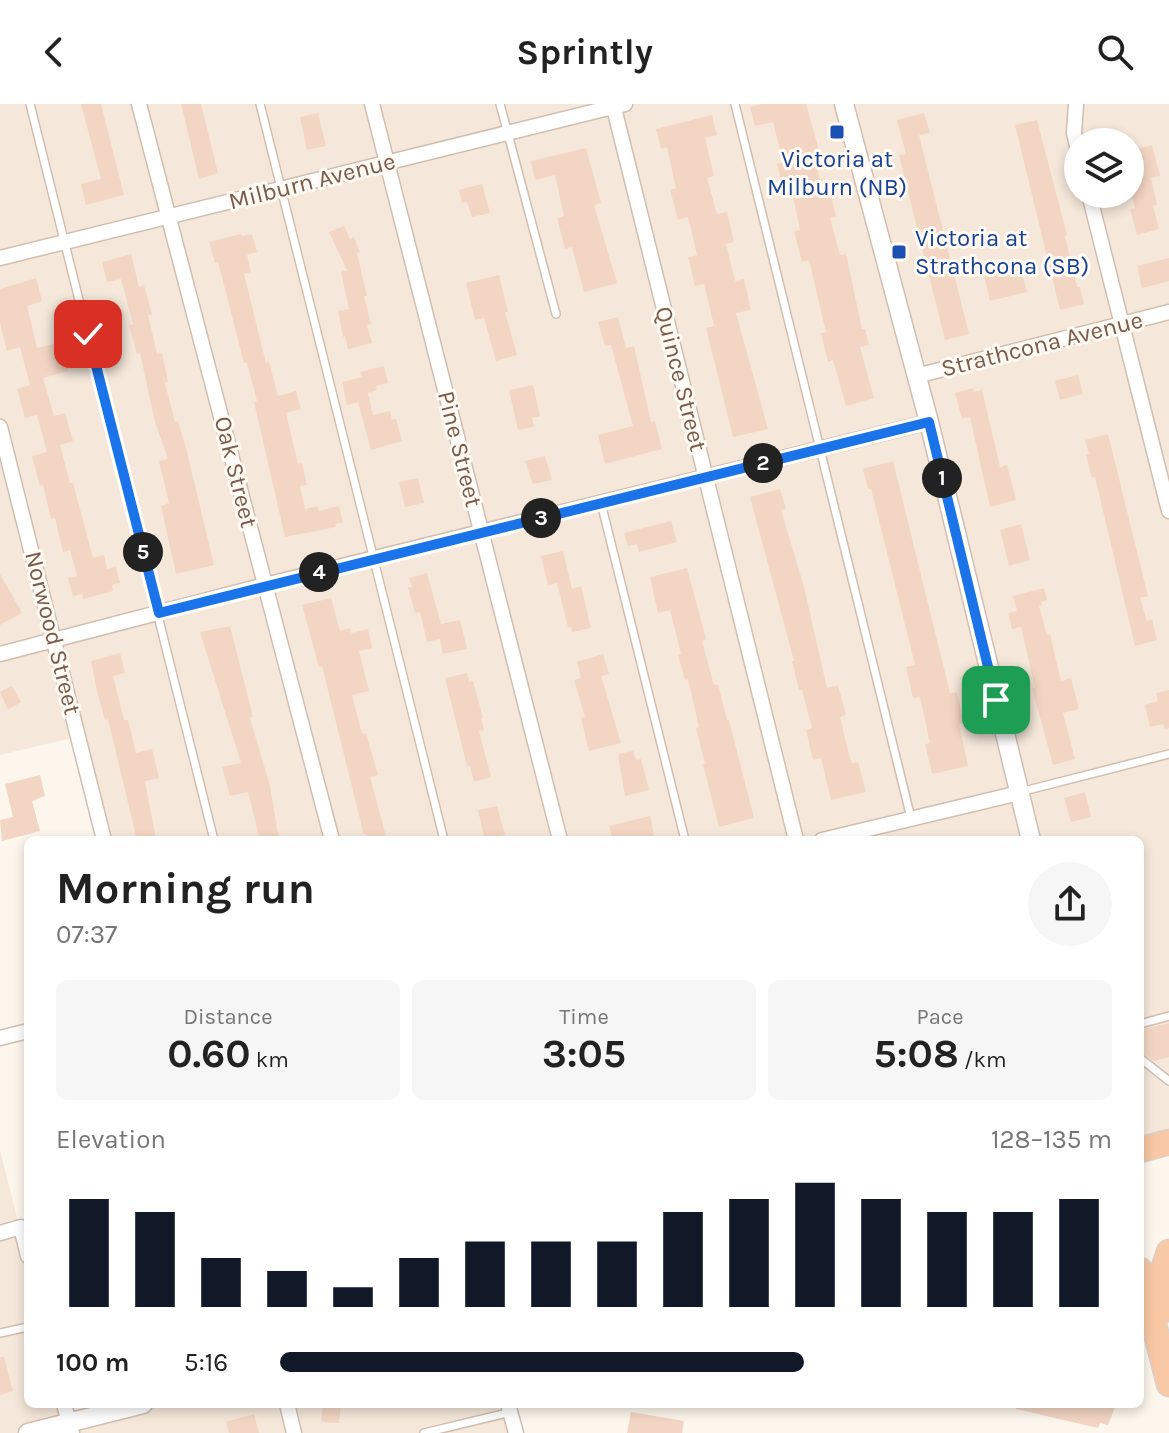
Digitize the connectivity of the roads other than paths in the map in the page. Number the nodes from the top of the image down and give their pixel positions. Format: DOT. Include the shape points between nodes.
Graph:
graph roads {
  1 [pos="30,104"];
  2 [pos="139,104"];
  3 [pos="260,104"];
  4 [pos="372,104"];
  5 [pos="500,104"];
  6 [pos="735,104"];
  7 [pos="844,104"];
  8 [pos="1076,104"];
  9 [pos="617,105"];
  10 [pos="1074,128"];
  11 [pos="507,133"];
  12 [pos="387,163"];
  13 [pos="281,189"];
  14 [pos="1093,208"];
  15 [pos="170,216"];
  16 [pos="65,241"];
  17 [pos="0,258"];
  18 [pos="1169,312"];
  19 [pos="556,314"];
  20 [pos="1122,324"];
  21 [pos="916,376"];
  22 [pos="929,422"];
  23 [pos="0,427"];
  24 [pos="821,449"];
  25 [pos="706,477"];
  26 [pos="601,503"];
  27 [pos="1169,511"];
  28 [pos="481,533"];
  29 [pos="373,559"];
  30 [pos="265,585"];
  31 [pos="159,613"];
  32 [pos="55,638"];
  33 [pos="0,654"];
  34 [pos="1169,754"];
  35 [pos="1019,793"];
  36 [pos="911,818"];
  37 [pos="103,836"];
  38 [pos="213,836"];
  39 [pos="331,836"];
  40 [pos="443,836"];
  41 [pos="559,836"];
  42 [pos="684,836"];
  43 [pos="795,836"];
  44 [pos="838,836"];
  45 [pos="1030,836"];
  46 [pos="1169,1016"];
  47 [pos="1144,1023"];
  48 [pos="24,1032"];
  49 [pos="0,1038"];
  50 [pos="1144,1061"];
  51 [pos="1169,1081"];
  52 [pos="1169,1142"];
  53 [pos="1144,1149"];
  54 [pos="0,1233"];
  55 [pos="24,1239"];
  56 [pos="1169,1252"];
  57 [pos="1144,1286"];
  58 [pos="24,1328"];
  59 [pos="0,1333"];
  60 [pos="1158,1340"];
  61 [pos="1169,1384"];
  62 [pos="124,1408"];
  63 [pos="288,1408"];
  64 [pos="510,1408"];
  65 [pos="68,1420"];
  66 [pos="28,1433"];
  67 [pos="294,1433"];
  68 [pos="424,1433"];
  69 [pos="516,1433"];
  1 -- 16 [label="lane"];
  2 -- 15 [label="street, Oak Street"];
  3 -- 13 [label="lane"];
  4 -- 12 [label="street, Pine Street"];
  5 -- 11 [label="lane"];
  6 -- 24 [label="lane"];
  7 -- 21 [label="street"];
  8 -- 10 [label="street"];
  9 -- 11 [label="street, Milburn Avenue"];
  9 -- 25 [label="street, Quince Street"];
  11 -- 12 [label="street, Milburn Avenue"];
  11 -- 19 [label="lane"];
  12 -- 13 [label="street, Milburn Avenue"];
  12 -- 28 [label="street, Pine Street"];
  13 -- 15 [label="street, Milburn Avenue"];
  13 -- 29 [label="lane"];
  14 -- 20 [label="street"];
  15 -- 16 [label="street, Milburn Avenue"];
  15 -- 30 [label="street, Oak Street"];
  16 -- 17 [label="street, Milburn Avenue"];
  16 -- 31 [label="lane"];
  18 -- 20 [label="street, Strathcona Avenue"];
  20 -- 21 [label="street, Strathcona Avenue"];
  20 -- 27 [label="street"];
  21 -- 22 [label="street"];
  22 -- 24 [label="street"];
  22 -- 35 [label="street"];
  23 -- 32 [label="street, Norwood Street"];
  24 -- 25 [label="street"];
  24 -- 36 [label="lane"];
  25 -- 26 [label="street"];
  25 -- 43 [label="street, Quince Street"];
  26 -- 28 [label="street"];
  26 -- 42 [label="lane"];
  28 -- 29 [label="street"];
  28 -- 41 [label="street, Pine Street"];
  29 -- 30 [label="street"];
  29 -- 40 [label="lane"];
  30 -- 31 [label="street"];
  30 -- 39 [label="street, Oak Street"];
  31 -- 32 [label="street"];
  31 -- 38 [label="lane"];
  32 -- 33 [label="street"];
  32 -- 37 [label="street, Norwood Street"];
  34 -- 35 [label="lane"];
  35 -- 36 [label="street"];
  35 -- 45 [label="street"];
  36 -- 44 [label="street"];
  46 -- 47 [label="lane"];
  48 -- 49 [label="street"];
  50 -- 51 [label="lane"];
  52 -- 53 [label="highway"];
  54 -- 55 [label="street" via="21,1227"];
  56 -- 60 [label="highway" via="1159,1283"];
  57 -- 60 [label="highway"];
  58 -- 59 [label="lane"];
  60 -- 61 [label="highway"];
  62 -- 65 [label="street"];
  63 -- 67 [label="street"];
  64 -- 68 [label="lane"];
  64 -- 69 [label="street"];
  65 -- 66 [label="street"];
}
